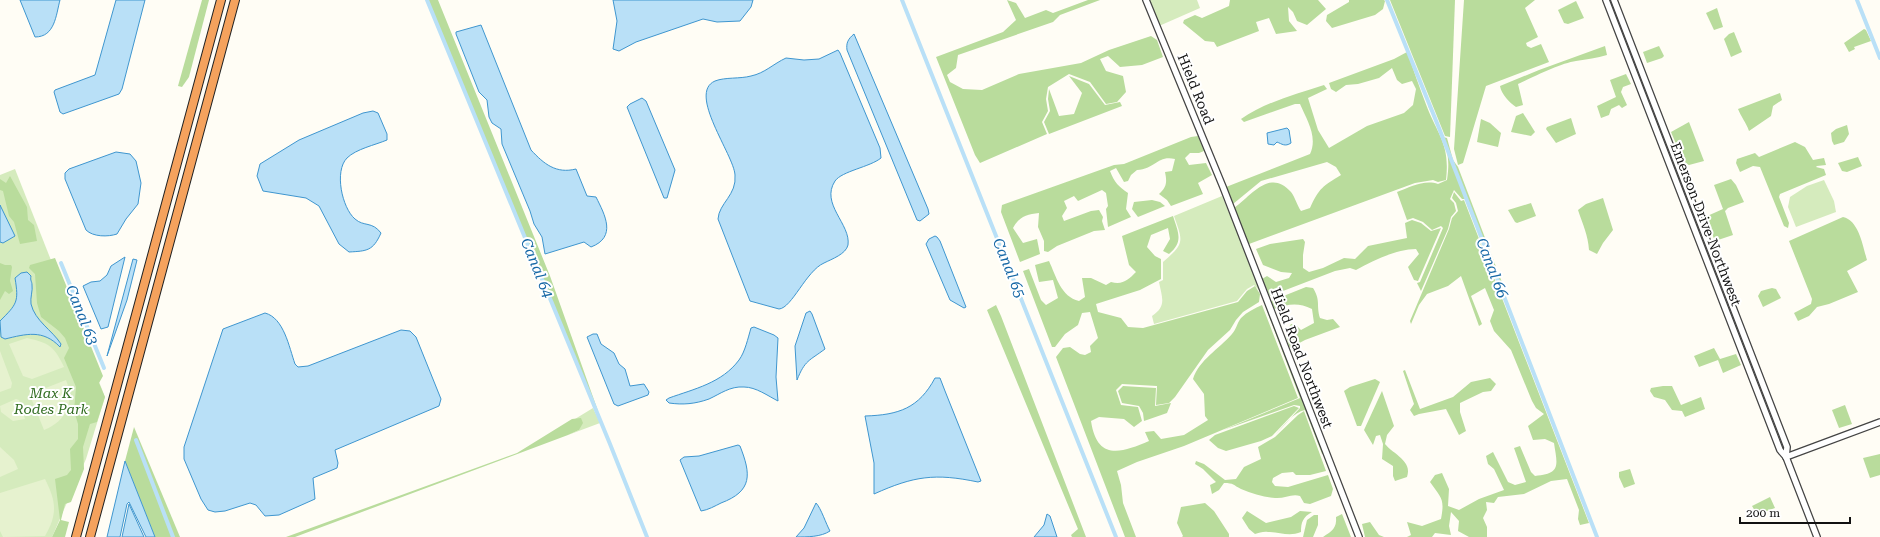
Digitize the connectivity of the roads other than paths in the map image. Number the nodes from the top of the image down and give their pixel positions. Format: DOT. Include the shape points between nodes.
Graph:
graph roads {
  1 [pos="221,0"];
  2 [pos="235,0"];
  3 [pos="1146,0"];
  4 [pos="1606,0"];
  5 [pos="1614,0"];
  6 [pos="1223,187"];
  7 [pos="1880,422"];
  8 [pos="1786,456"];
  9 [pos="76,537"];
  10 [pos="90,537"];
  11 [pos="1358,537"];
  12 [pos="1817,537"];
  1 -- 9 [label="highway"];
  2 -- 10 [label="highway"];
  3 -- 6 [label="street, Hield Road"];
  4 -- 8 [label="street, Emerson Drive Northwest" via="1780,450"];
  5 -- 8 [label="street, Emerson Drive Northwest" via="1787,447"];
  6 -- 11 [label="street, Hield Road Northwest"];
  7 -- 8 [label="street"];
  8 -- 12 [label="street, Emerson Drive Northwest"];
}
